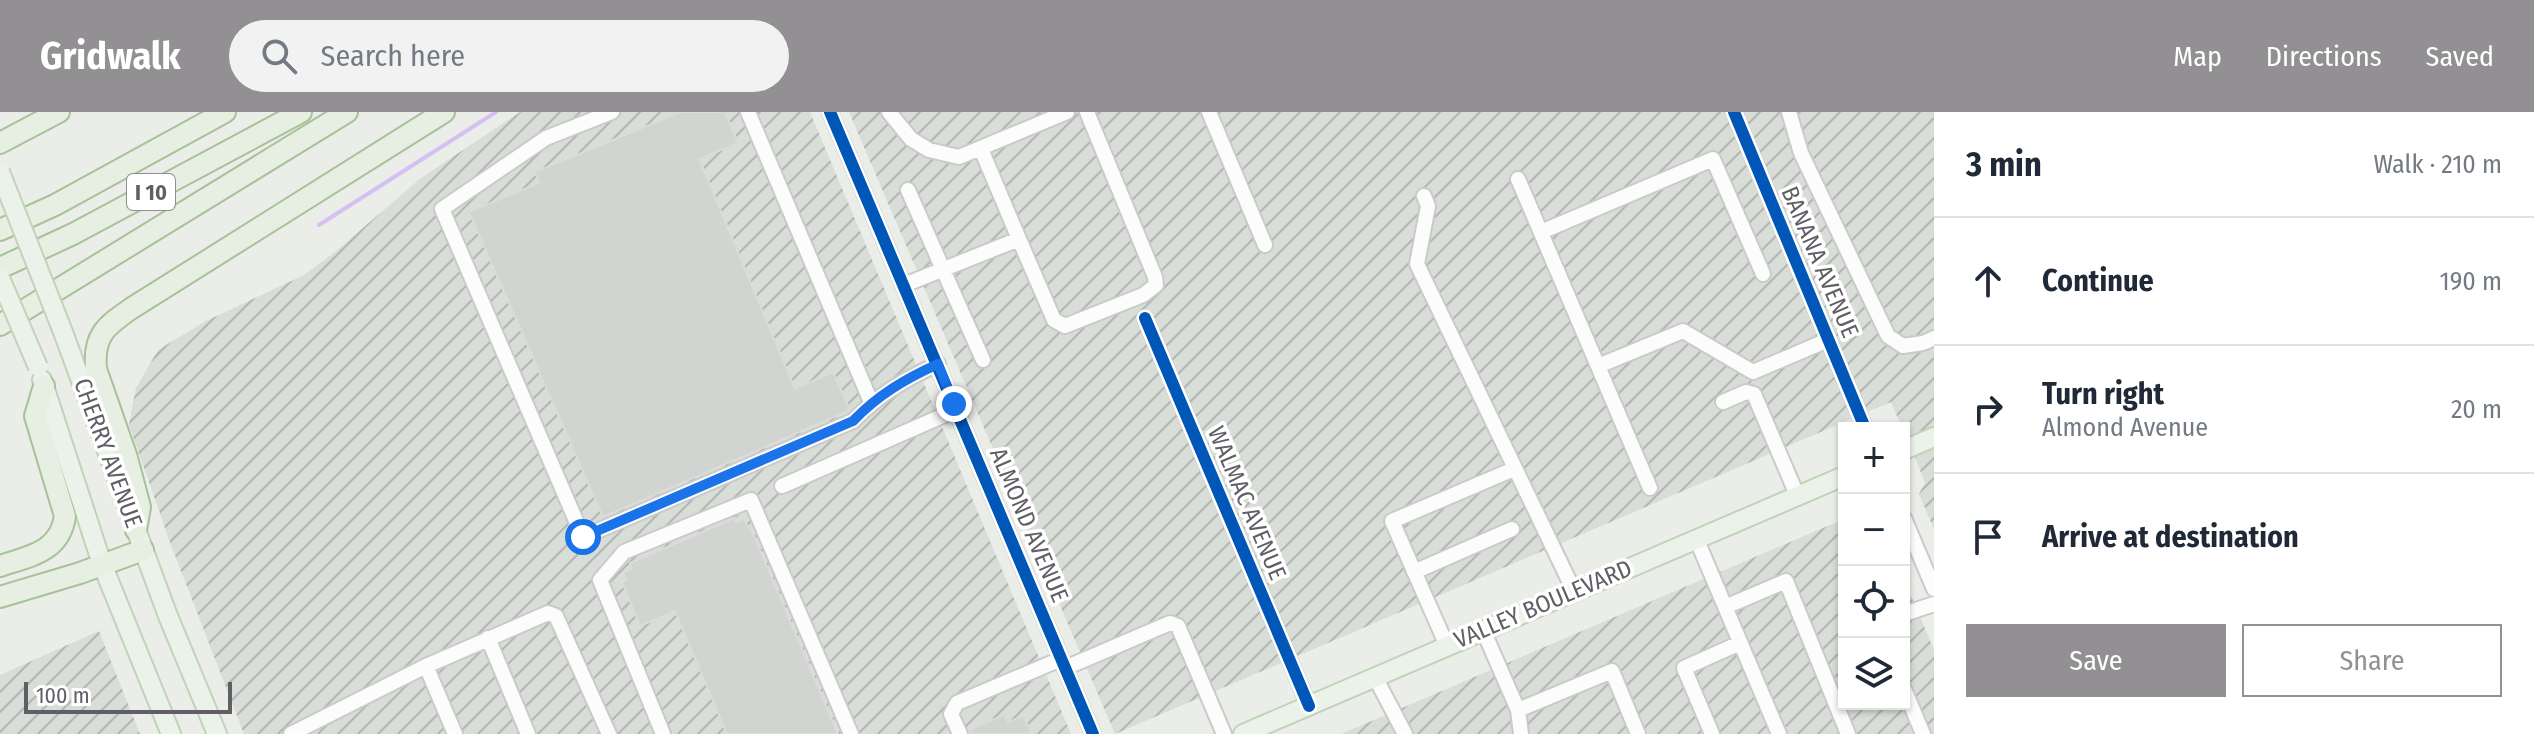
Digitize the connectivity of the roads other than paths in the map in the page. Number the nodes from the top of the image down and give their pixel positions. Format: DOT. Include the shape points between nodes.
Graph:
graph roads {
  1 [pos="59,112"];
  2 [pos="225,112"];
  3 [pos="301,112"];
  4 [pos="347,112"];
  5 [pos="444,112"];
  6 [pos="612,112"];
  7 [pos="748,112"];
  8 [pos="830,112"];
  9 [pos="889,112"];
  10 [pos="1067,112"];
  11 [pos="1087,112"];
  12 [pos="1209,112"];
  13 [pos="1734,112"];
  14 [pos="1789,112"];
  15 [pos="0,143"];
  16 [pos="981,149"];
  17 [pos="0,172"];
  18 [pos="1518,179"];
  19 [pos="908,190"];
  20 [pos="1424,196"];
  21 [pos="0,230"];
  22 [pos="1541,232"];
  23 [pos="1019,239"];
  24 [pos="1265,245"];
  25 [pos="0,268"];
  26 [pos="943,270"];
  27 [pos="1763,274"];
  28 [pos="0,278"];
  29 [pos="904,285"];
  30 [pos="1145,318"];
  31 [pos="0,325"];
  32 [pos="1934,338"];
  33 [pos="1828,340"];
  34 [pos="983,360"];
  35 [pos="938,364"];
  36 [pos="1598,366"];
  37 [pos="41,377"];
  38 [pos="871,402"];
  39 [pos="1723,402"];
  40 [pos="956,410"];
  41 [pos="1862,422"];
  42 [pos="1934,437"];
  43 [pos="1910,447"];
  44 [pos="1514,469"];
  45 [pos="1838,478"];
  46 [pos="782,486"];
  47 [pos="1650,488"];
  48 [pos="1797,495"];
  49 [pos="1512,529"];
  50 [pos="136,530"];
  51 [pos="1910,532"];
  52 [pos="1696,538"];
  53 [pos="143,550"];
  54 [pos="102,564"];
  55 [pos="0,566"];
  56 [pos="1414,572"];
  57 [pos="1934,589"];
  58 [pos="1574,591"];
  59 [pos="0,597"];
  60 [pos="1934,604"];
  61 [pos="1725,607"];
  62 [pos="1910,612"];
  63 [pos="1483,630"];
  64 [pos="488,638"];
  65 [pos="1740,643"];
  66 [pos="1447,646"];
  67 [pos="1063,663"];
  68 [pos="426,666"];
  69 [pos="1375,677"];
  70 [pos="1910,703"];
  71 [pos="1309,706"];
  72 [pos="1518,710"];
  73 [pos="1250,733"];
  74 [pos="171,734"];
  75 [pos="217,734"];
  76 [pos="291,734"];
  77 [pos="455,734"];
  78 [pos="528,734"];
  79 [pos="609,734"];
  80 [pos="663,734"];
  81 [pos="851,734"];
  82 [pos="960,734"];
  83 [pos="1093,734"];
  84 [pos="1224,734"];
  85 [pos="1405,734"];
  86 [pos="1521,734"];
  87 [pos="1638,734"];
  88 [pos="1712,734"];
  89 [pos="1779,734"];
  90 [pos="1848,734"];
  91 [pos="1923,734"];
  1 -- 15 [label="highway"];
  2 -- 21 [label="highway, I 10"];
  3 -- 25 [label="highway, I 10"];
  4 -- 31 [label="highway"];
  5 -- 50 [label="highway" via="102,332 96,369 140,507"];
  6 -- 38 [label="street" via="546,138 442,209 583,537 853,421"];
  7 -- 38 [label="street"];
  8 -- 29 [label="street, ALMOND AVENUE"];
  9 -- 16 [label="street" via="911,139 929,150 959,157"];
  10 -- 16 [label="street"];
  11 -- 23 [label="street" via="1156,285 1065,326 1054,320"];
  12 -- 24 [label="street"];
  13 -- 33 [label="street, BANANA AVENUE"];
  14 -- 32 [label="street" via="1801,153 1888,336 1903,346"];
  16 -- 23 [label="street"];
  17 -- 50 [label="main road, CHERRY AVENUE, bridge"];
  18 -- 22 [label="street"];
  19 -- 26 [label="street"];
  20 -- 44 [label="street" via="1428,206 1417,264"];
  22 -- 27 [label="street" via="1713,159"];
  22 -- 36 [label="street"];
  23 -- 26 [label="street"];
  26 -- 29 [label="street"];
  26 -- 34 [label="street"];
  28 -- 37 [label="main road, CHERRY AVENUE, bridge"];
  29 -- 35 [label="street, ALMOND AVENUE"];
  30 -- 71 [label="street, WALMAC AVENUE"];
  33 -- 36 [label="street" via="1753,372 1683,331"];
  33 -- 41 [label="street, BANANA AVENUE"];
  35 -- 38 [label="street"];
  35 -- 40 [label="street, ALMOND AVENUE"];
  36 -- 47 [label="street"];
  37 -- 54 [label="main road, CHERRY AVENUE"];
  37 -- 55 [label="highway" via="35,416 64,525 56,541 42,551"];
  39 -- 48 [label="street" via="1754,394"];
  40 -- 46 [label="street"];
  40 -- 67 [label="street, ALMOND AVENUE"];
  42 -- 43 [label="main road"];
  44 -- 56 [label="street" via="1392,521"];
  44 -- 58 [label="street"];
  45 -- 48 [label="main road, VALLEY BOULEVARD"];
  48 -- 52 [label="main road, VALLEY BOULEVARD"];
  49 -- 56 [label="street"];
  50 -- 53 [label="main road, CHERRY AVENUE"];
  51 -- 57 [label="street"];
  52 -- 58 [label="main road, VALLEY BOULEVARD"];
  52 -- 61 [label="street"];
  53 -- 54 [label="highway"];
  53 -- 75 [label="main road, CHERRY AVENUE"];
  54 -- 59 [label="highway"];
  54 -- 74 [label="main road, CHERRY AVENUE"];
  56 -- 66 [label="street"];
  58 -- 63 [label="main road, VALLEY BOULEVARD"];
  60 -- 62 [label="street"];
  61 -- 65 [label="street"];
  61 -- 90 [label="street" via="1786,581"];
  63 -- 66 [label="main road, VALLEY BOULEVARD"];
  63 -- 72 [label="street"];
  64 -- 68 [label="street"];
  64 -- 78 [label="street"];
  64 -- 79 [label="street" via="548,613 556,616"];
  65 -- 88 [label="street" via="1684,668"];
  65 -- 89 [label="street"];
  66 -- 69 [label="main road, VALLEY BOULEVARD"];
  67 -- 82 [label="street" via="957,703 951,714"];
  67 -- 83 [label="street, ALMOND AVENUE"];
  67 -- 84 [label="street" via="1170,623 1178,626"];
  68 -- 76 [label="street"];
  68 -- 77 [label="street"];
  69 -- 71 [label="main road, VALLEY BOULEVARD"];
  69 -- 85 [label="street"];
  70 -- 91 [label="street"];
  71 -- 73 [label="main road, VALLEY BOULEVARD"];
  72 -- 86 [label="street"];
  72 -- 87 [label="street" via="1612,671"];
  80 -- 81 [label="street" via="600,580 624,552 751,500"];
}
